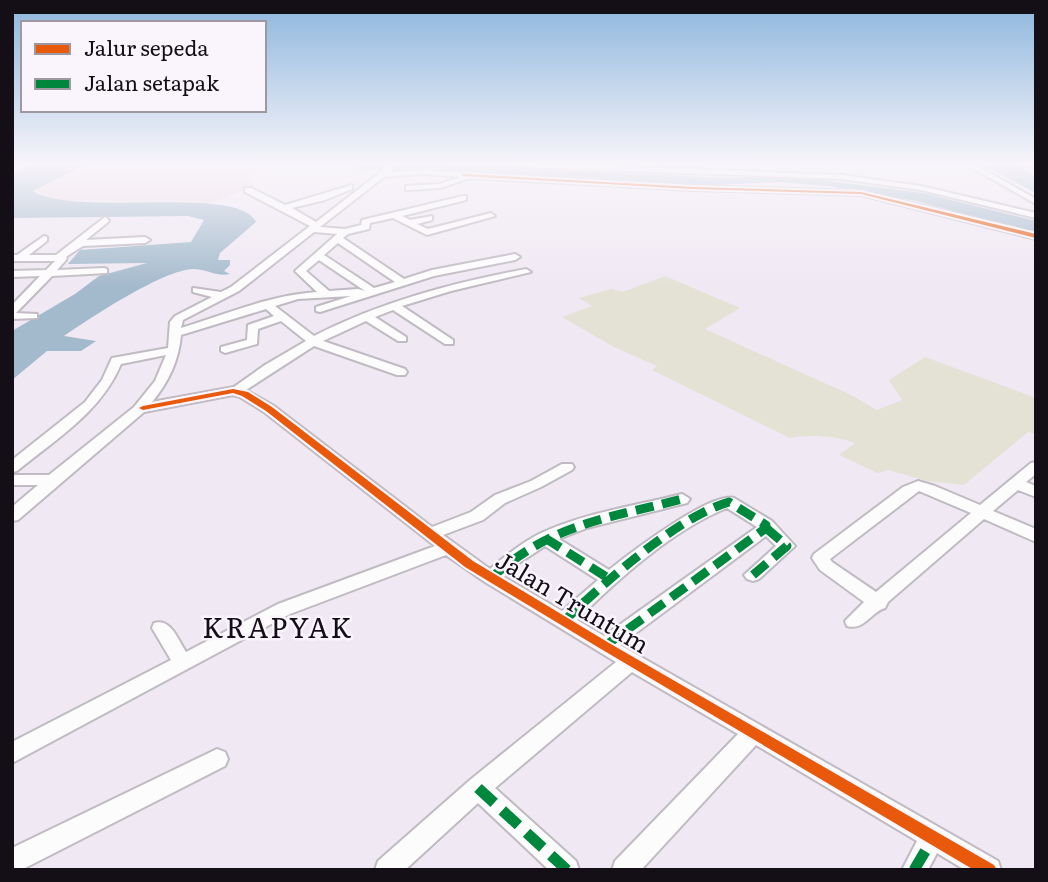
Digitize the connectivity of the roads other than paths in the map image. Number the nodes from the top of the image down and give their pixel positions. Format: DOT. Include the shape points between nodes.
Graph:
graph roads {
  1 [pos="278,205"];
  2 [pos="295,205"];
  3 [pos="343,205"];
  4 [pos="427,205"];
  5 [pos="913,205"];
  6 [pos="991,205"];
  7 [pos="284,208"];
  8 [pos="388,213"];
  9 [pos="491,216"];
  10 [pos="1036,216"];
  11 [pos="429,219"];
  12 [pos="105,220"];
  13 [pos="409,223"];
  14 [pos="366,227"];
  15 [pos="314,228"];
  16 [pos="376,233"];
  17 [pos="342,236"];
  18 [pos="1036,236"];
  19 [pos="44,239"];
  20 [pos="145,240"];
  21 [pos="75,245"];
  22 [pos="59,257"];
  23 [pos="515,257"];
  24 [pos="16,258"];
  25 [pos="315,259"];
  26 [pos="300,260"];
  27 [pos="104,271"];
  28 [pos="526,272"];
  29 [pos="49,273"];
  30 [pos="12,274"];
  31 [pos="404,283"];
  32 [pos="197,290"];
  33 [pos="372,292"];
  34 [pos="325,293"];
  35 [pos="12,294"];
  36 [pos="30,294"];
  37 [pos="302,295"];
  38 [pos="223,296"];
  39 [pos="266,304"];
  40 [pos="394,306"];
  41 [pos="320,309"];
  42 [pos="12,311"];
  43 [pos="12,316"];
  44 [pos="33,316"];
  45 [pos="366,316"];
  46 [pos="282,317"];
  47 [pos="341,326"];
  48 [pos="177,333"];
  49 [pos="402,340"];
  50 [pos="314,342"];
  51 [pos="449,342"];
  52 [pos="225,349"];
  53 [pos="175,350"];
  54 [pos="401,372"];
  55 [pos="237,391"];
  56 [pos="143,408"];
  57 [pos="567,467"];
  58 [pos="1036,467"];
  59 [pos="12,468"];
  60 [pos="12,480"];
  61 [pos="53,480"];
  62 [pos="1016,483"];
  63 [pos="1036,492"];
  64 [pos="682,499"];
  65 [pos="982,512"];
  66 [pos="12,516"];
  67 [pos="766,528"];
  68 [pos="429,534"];
  69 [pos="1036,536"];
  70 [pos="545,538"];
  71 [pos="446,548"];
  72 [pos="753,575"];
  73 [pos="491,578"];
  74 [pos="608,578"];
  75 [pos="879,603"];
  76 [pos="564,621"];
  77 [pos="854,621"];
  78 [pos="160,628"];
  79 [pos="605,646"];
  80 [pos="631,662"];
  81 [pos="183,663"];
  82 [pos="753,733"];
  83 [pos="12,753"];
  84 [pos="217,760"];
  85 [pos="478,788"];
  86 [pos="933,838"];
  87 [pos="12,861"];
  88 [pos="387,870"];
  89 [pos="567,870"];
  90 [pos="624,870"];
  91 [pos="914,870"];
  92 [pos="989,870"];
  1 -- 7 [label="street"];
  2 -- 7 [label="street"];
  3 -- 15 [label="street"];
  4 -- 8 [label="street"];
  5 -- 18 [label="street"];
  6 -- 10 [label="street"];
  7 -- 15 [label="street"];
  8 -- 13 [label="street"];
  8 -- 14 [label="street" via="364,222"];
  9 -- 13 [label="street" via="427,232"];
  11 -- 13 [label="street"];
  12 -- 21 [label="street"];
  14 -- 16 [label="street"];
  14 -- 17 [label="street"];
  15 -- 17 [label="street"];
  15 -- 38 [label="street" via="283,258"];
  17 -- 25 [label="street"];
  17 -- 31 [label="street"];
  19 -- 24 [label="street"];
  20 -- 21 [label="street"];
  21 -- 22 [label="street"];
  22 -- 24 [label="street"];
  22 -- 29 [label="street" via="63,258"];
  23 -- 31 [label="street"];
  25 -- 26 [label="street"];
  25 -- 33 [label="street"];
  25 -- 34 [label="street" via="300,271"];
  27 -- 29 [label="street"];
  28 -- 40 [label="street" via="464,283"];
  29 -- 30 [label="street"];
  29 -- 36 [label="street"];
  31 -- 33 [label="street"];
  32 -- 38 [label="street"];
  33 -- 34 [label="street"];
  33 -- 41 [label="street"];
  34 -- 37 [label="street"];
  35 -- 36 [label="street"];
  36 -- 42 [label="street"];
  37 -- 39 [label="street"];
  37 -- 41 [label="street"];
  38 -- 48 [label="street" via="182,316 176,322"];
  39 -- 46 [label="street"];
  39 -- 48 [label="street"];
  40 -- 45 [label="street"];
  40 -- 51 [label="street"];
  41 -- 47 [label="street"];
  43 -- 44 [label="street"];
  45 -- 47 [label="street"];
  45 -- 49 [label="street"];
  46 -- 50 [label="street"];
  46 -- 52 [label="street" via="251,327 253,342"];
  47 -- 50 [label="street"];
  48 -- 53 [label="street"];
  50 -- 54 [label="street"];
  50 -- 55 [label="street" via="263,370"];
  53 -- 56 [label="street"];
  53 -- 59 [label="street" via="116,361 90,405"];
  55 -- 56 [label="street"];
  55 -- 68 [label="street, Jalan Truntum" via="269,409"];
  56 -- 61 [label="street"];
  57 -- 68 [label="street" via="500,499 477,516"];
  58 -- 62 [label="street"];
  60 -- 61 [label="street"];
  61 -- 66 [label="street"];
  62 -- 63 [label="street"];
  62 -- 65 [label="street"];
  64 -- 70 [label="street" via="575,524"];
  65 -- 69 [label="street"];
  65 -- 75 [label="street"];
  65 -- 75 [label="street" via="918,486 822,556 822,563"];
  67 -- 72 [label="street" via="787,546"];
  67 -- 74 [label="street" via="727,501 664,537"];
  67 -- 79 [label="street"];
  68 -- 71 [label="street, Jalan Truntum"];
  70 -- 73 [label="street" via="519,552"];
  70 -- 74 [label="street"];
  71 -- 73 [label="street, Jalan Truntum"];
  71 -- 81 [label="street" via="284,609"];
  73 -- 76 [label="street, Jalan Truntum"];
  74 -- 76 [label="street"];
  75 -- 77 [label="street"];
  76 -- 79 [label="street, Jalan Truntum"];
  78 -- 81 [label="street"];
  79 -- 80 [label="street, Jalan Truntum"];
  80 -- 82 [label="street, Jalan Truntum"];
  80 -- 85 [label="street"];
  81 -- 83 [label="street"];
  82 -- 86 [label="street, Jalan Truntum"];
  82 -- 90 [label="street"];
  84 -- 87 [label="street"];
  85 -- 88 [label="street"];
  85 -- 89 [label="street"];
  86 -- 91 [label="street"];
  86 -- 92 [label="street, Jalan Truntum"];
}
